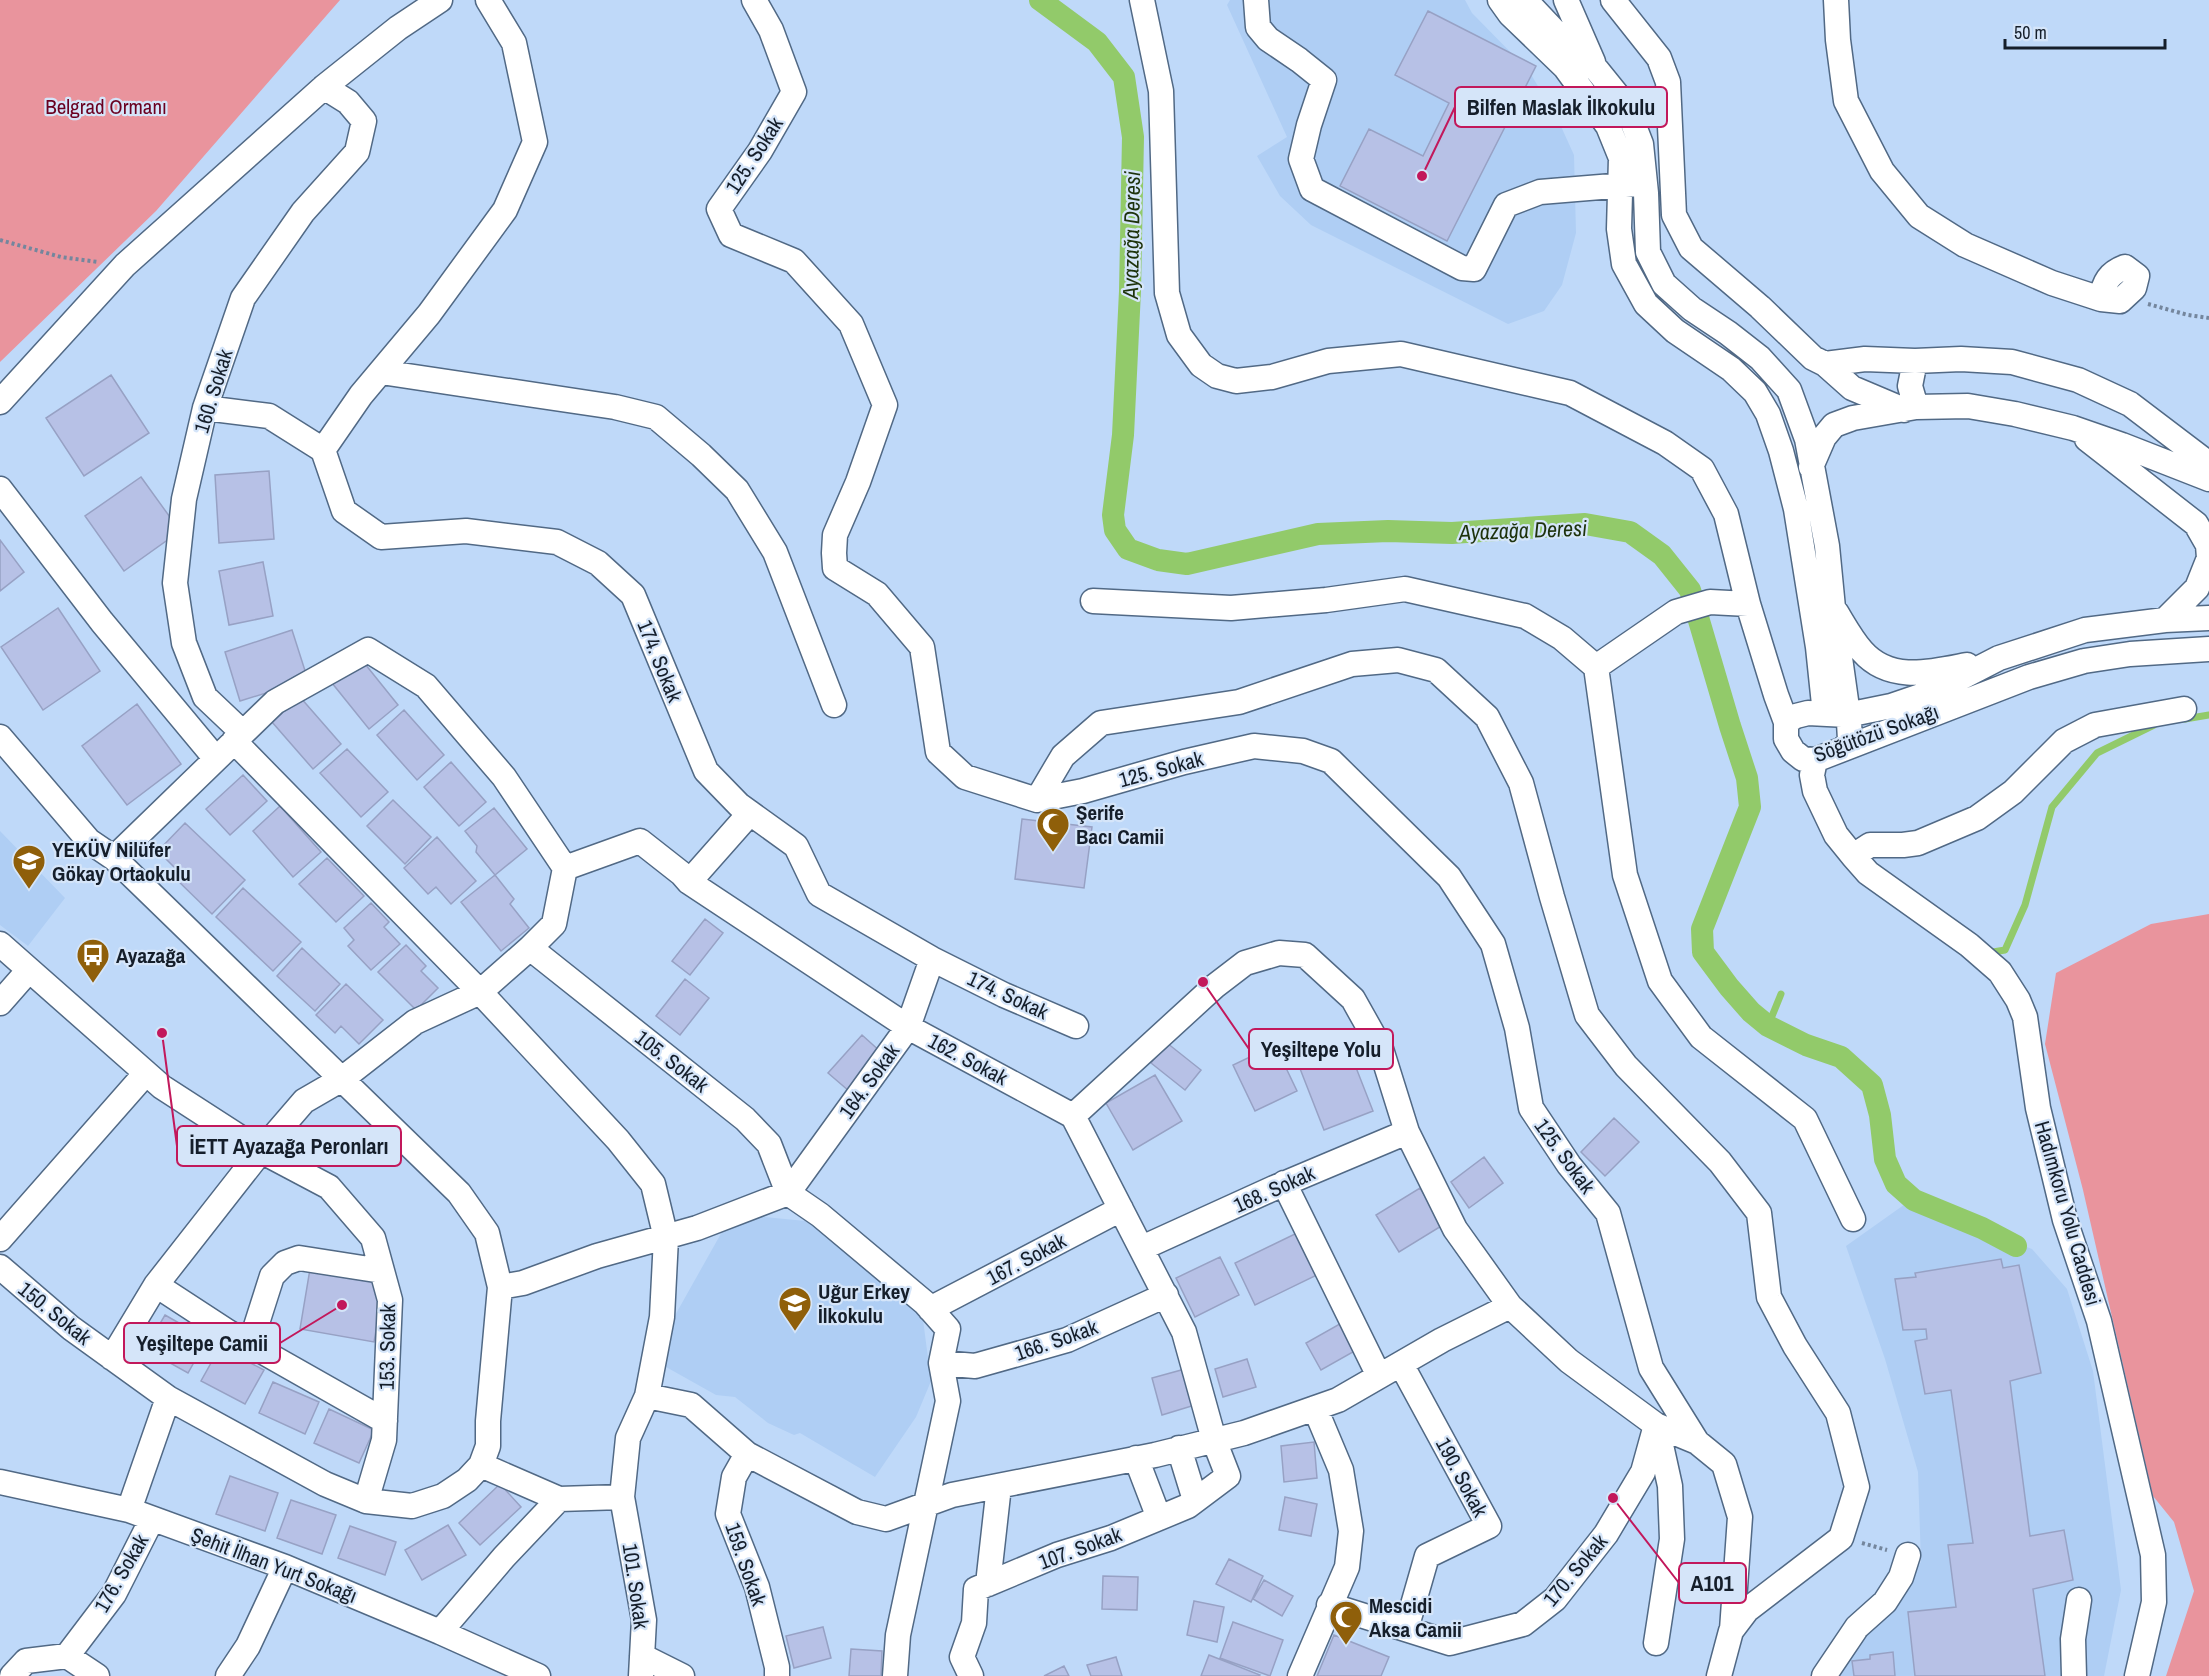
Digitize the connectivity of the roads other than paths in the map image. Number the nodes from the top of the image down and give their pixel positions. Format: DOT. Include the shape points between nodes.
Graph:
graph roads {
  1 [pos="440,0"];
  2 [pos="488,0"];
  3 [pos="754,0"];
  4 [pos="1142,0"];
  5 [pos="1256,0"];
  6 [pos="1481,0"];
  7 [pos="1500,0"];
  8 [pos="1525,0"];
  9 [pos="1566,0"];
  10 [pos="1613,0"];
  11 [pos="1836,0"];
  12 [pos="1564,67"];
  13 [pos="1597,70"];
  14 [pos="324,87"];
  15 [pos="1645,184"];
  16 [pos="1620,185"];
  17 [pos="2113,298"];
  18 [pos="1915,361"];
  19 [pos="1825,364"];
  20 [pos="381,372"];
  21 [pos="0,402"];
  22 [pos="2130,404"];
  23 [pos="205,408"];
  24 [pos="1910,409"];
  25 [pos="2073,428"];
  26 [pos="2122,445"];
  27 [pos="323,450"];
  28 [pos="2209,464"];
  29 [pos="1811,467"];
  30 [pos="2209,479"];
  31 [pos="0,489"];
  32 [pos="1094,601"];
  33 [pos="1748,604"];
  34 [pos="1833,608"];
  35 [pos="2209,618"];
  36 [pos="2164,620"];
  37 [pos="2209,650"];
  38 [pos="1999,658"];
  39 [pos="1596,667"];
  40 [pos="834,705"];
  41 [pos="2184,709"];
  42 [pos="1836,714"];
  43 [pos="1786,722"];
  44 [pos="0,737"];
  45 [pos="238,737"];
  46 [pos="1845,747"];
  47 [pos="216,759"];
  48 [pos="1815,760"];
  49 [pos="1037,800"];
  50 [pos="750,813"];
  51 [pos="1853,856"];
  52 [pos="114,858"];
  53 [pos="565,868"];
  54 [pos="689,882"];
  55 [pos="0,944"];
  56 [pos="530,948"];
  57 [pos="932,959"];
  58 [pos="29,970"];
  59 [pos="480,992"];
  60 [pos="0,1003"];
  61 [pos="1076,1026"];
  62 [pos="908,1028"];
  63 [pos="146,1073"];
  64 [pos="342,1079"];
  65 [pos="1073,1116"];
  66 [pos="1407,1132"];
  67 [pos="261,1151"];
  68 [pos="1284,1183"];
  69 [pos="788,1193"];
  70 [pos="1121,1209"];
  71 [pos="1853,1219"];
  72 [pos="666,1238"];
  73 [pos="0,1239"];
  74 [pos="1142,1248"];
  75 [pos="0,1267"];
  76 [pos="382,1271"];
  77 [pos="156,1285"];
  78 [pos="500,1287"];
  79 [pos="1166,1296"];
  80 [pos="1510,1306"];
  81 [pos="930,1309"];
  82 [pos="250,1345"];
  83 [pos="112,1358"];
  84 [pos="941,1363"];
  85 [pos="1401,1364"];
  86 [pos="1379,1376"];
  87 [pos="647,1396"];
  88 [pos="168,1398"];
  89 [pos="1315,1408"];
  90 [pos="385,1421"];
  91 [pos="1656,1425"];
  92 [pos="1214,1440"];
  93 [pos="1697,1442"];
  94 [pos="1179,1448"];
  95 [pos="747,1454"];
  96 [pos="1136,1458"];
  97 [pos="481,1465"];
  98 [pos="0,1482"];
  99 [pos="999,1486"];
  100 [pos="622,1497"];
  101 [pos="559,1499"];
  102 [pos="1195,1500"];
  103 [pos="366,1501"];
  104 [pos="926,1505"];
  105 [pos="129,1510"];
  106 [pos="1159,1518"];
  107 [pos="152,1519"];
  108 [pos="1908,1555"];
  109 [pos="285,1568"];
  110 [pos="988,1584"];
  111 [pos="2079,1600"];
  112 [pos="1329,1605"];
  113 [pos="1406,1629"];
  114 [pos="1731,1631"];
  115 [pos="440,1632"];
  116 [pos="1656,1643"];
  117 [pos="67,1656"];
  118 [pos="641,1666"];
  119 [pos="12,1676"];
  120 [pos="97,1676"];
  121 [pos="228,1676"];
  122 [pos="537,1676"];
  123 [pos="682,1676"];
  124 [pos="777,1676"];
  125 [pos="895,1676"];
  126 [pos="971,1676"];
  127 [pos="1300,1676"];
  128 [pos="1719,1676"];
  129 [pos="1824,1676"];
  130 [pos="2074,1676"];
  131 [pos="2137,1676"];
  1 -- 14 [label="street"];
  2 -- 20 [label="street" via="514,43 535,142 505,210"];
  3 -- 49 [label="street, 125. Sokak" via="771,30 794,92 719,209 731,235 794,261 851,324 885,405 836,535 836,568 877,594 922,647 938,752 965,777"];
  4 -- 33 [label="street" via="1161,92 1167,293 1179,335 1201,365 1217,376 1236,381 1272,377 1328,361 1401,354 1570,393 1665,443 1702,469 1726,514"];
  5 -- 16 [label="street" via="1258,27 1268,39 1324,80 1301,159 1312,189 1462,268 1474,269 1506,205 1540,192"];
  6 -- 12 [label="street" via="1508,30"];
  7 -- 12 [label="street"];
  8 -- 13 [label="street"];
  9 -- 13 [label="street"];
  10 -- 19 [label="street" via="1659,58 1668,82 1674,215 1691,248 1813,358"];
  11 -- 17 [label="street" via="1846,101 1882,171 1919,216 1965,245 2052,284"];
  12 -- 16 [label="street" via="1608,126 1621,158"];
  13 -- 15 [label="street" via="1631,118 1641,144"];
  14 -- 21 [label="street" via="125,265"];
  14 -- 23 [label="street, 160. Sokak" via="348,102 364,121 357,152 303,212 243,298"];
  15 -- 16 [label="street"];
  15 -- 29 [label="street" via="1648,252 1665,284 1692,309 1760,358 1788,390 1807,439"];
  16 -- 42 [label="street" via="1619,229 1624,264 1646,304 1675,331 1731,369 1755,392 1768,414 1796,509 1818,646"];
  18 -- 19 [label="street" via="1865,359"];
  18 -- 22 [label="street" via="2012,363 2078,380"];
  18 -- 24 [label="street"];
  19 -- 24 [label="street" via="1852,388"];
  20 -- 27 [label="street"];
  20 -- 40 [label="street" via="656,417 737,490 775,552"];
  22 -- 26 [label="street" via="2135,419"];
  22 -- 28 [label="street"];
  23 -- 27 [label="street" via="269,416"];
  23 -- 45 [label="street, 160. Sokak" via="184,499 175,583 184,643 205,697"];
  24 -- 25 [label="street" via="1968,406"];
  24 -- 29 [label="street" via="1834,425 1824,437"];
  25 -- 26 [label="street"];
  25 -- 36 [label="street" via="2196,524 2208,545 2209,558 2197,588"];
  26 -- 30 [label="street"];
  27 -- 50 [label="street, 174. Sokak" via="345,511 381,537 466,531 557,542 598,563 633,595 706,771"];
  29 -- 34 [label="street" via="1827,546"];
  31 -- 47 [label="street" via="102,622"];
  32 -- 39 [label="street" via="1231,608 1405,589 1525,616 1562,638"];
  33 -- 39 [label="street" via="1710,602 1676,612"];
  33 -- 43 [label="street"];
  34 -- 38 [label="street" via="1862,652 1893,672 1935,671"];
  34 -- 42 [label="street"];
  35 -- 36 [label="street, Söğütözü Sokağı"];
  36 -- 38 [label="street, Söğütözü Sokağı" via="2085,630"];
  37 -- 46 [label="street, Söğütözü Sokağı" via="2084,661 2029,677"];
  38 -- 42 [label="street, Söğütözü Sokağı" via="1935,691 1891,706"];
  39 -- 71 [label="street" via="1625,875 1660,981 1701,1037 1805,1119"];
  41 -- 51 [label="street" via="2095,724 2064,741 2013,792 1977,818 1918,843 1870,844"];
  42 -- 43 [label="street, Söğütözü Sokağı" via="1808,713"];
  42 -- 46 [label="street" via="1849,722 1850,740"];
  43 -- 48 [label="street, Söğütözü Sokağı" via="1786,739 1793,752 1803,759"];
  44 -- 52 [label="street" via="89,841"];
  45 -- 47 [label="street"];
  45 -- 53 [label="street" via="274,702 368,651 426,686 504,777"];
  45 -- 59 [label="street, 160. Sokak"];
  46 -- 48 [label="street, Söğütözü Sokağı"];
  47 -- 52 [label="street"];
  48 -- 51 [label="street, Hadımkoru Yolu Caddesi" via="1815,791 1836,835"];
  49 -- 93 [label="street, 125. Sokak" via="1254,746 1303,751 1331,761 1404,831 1449,877 1493,944 1517,1028 1531,1108 1569,1165 1608,1213 1651,1368"];
  49 -- 114 [label="street" via="1063,756 1101,723 1239,702 1352,664 1398,660 1436,670 1487,717 1521,783 1587,1015 1626,1066 1720,1162 1759,1213 1769,1297 1838,1413 1857,1487 1841,1538 1747,1610"];
  50 -- 54 [label="street"];
  50 -- 57 [label="street, 174. Sokak" via="796,846 819,894"];
  51 -- 131 [label="street, Hadımkoru Yolu Caddesi" via="1876,879 2000,972 2025,1017 2038,1108 2065,1220 2100,1321 2153,1555 2154,1602"];
  52 -- 64 [label="street"];
  53 -- 54 [label="street, 162. Sokak" via="640,841"];
  53 -- 56 [label="street" via="554,924"];
  54 -- 62 [label="street, 162. Sokak"];
  55 -- 58 [label="street, 153. Sokak"];
  56 -- 59 [label="street"];
  56 -- 69 [label="street, 105. Sokak" via="745,1119 769,1144"];
  57 -- 61 [label="street, 174. Sokak"];
  57 -- 62 [label="street, 164. Sokak"];
  58 -- 60 [label="street"];
  58 -- 63 [label="street, 153. Sokak"];
  59 -- 64 [label="street" via="415,1022"];
  59 -- 72 [label="street, 101. Sokak" via="618,1140 653,1184"];
  62 -- 65 [label="street, 162. Sokak"];
  62 -- 69 [label="street, 164. Sokak"];
  63 -- 67 [label="street, 153. Sokak" via="162,1088"];
  63 -- 73 [label="street"];
  64 -- 67 [label="street" via="304,1101"];
  64 -- 78 [label="street" via="459,1193 487,1233"];
  65 -- 66 [label="street" via="1215,986 1245,963 1280,953 1305,955 1353,999 1381,1049"];
  65 -- 70 [label="street"];
  66 -- 68 [label="street, 168. Sokak"];
  66 -- 80 [label="street" via="1455,1229"];
  67 -- 76 [label="street, 153. Sokak" via="330,1187 373,1238"];
  67 -- 77 [label="street"];
  68 -- 74 [label="street, 168. Sokak"];
  68 -- 86 [label="street"];
  69 -- 72 [label="street"];
  69 -- 81 [label="street" via="820,1215"];
  70 -- 74 [label="street"];
  70 -- 81 [label="street, 167. Sokak"];
  72 -- 78 [label="street"];
  72 -- 87 [label="street, 101. Sokak" via="662,1317"];
  74 -- 79 [label="street"];
  75 -- 83 [label="street, 150. Sokak" via="71,1329"];
  76 -- 82 [label="street" via="298,1258 285,1263 272,1276"];
  76 -- 90 [label="street, 153. Sokak" via="390,1300"];
  77 -- 82 [label="street"];
  77 -- 83 [label="street"];
  78 -- 97 [label="street" via="488,1446"];
  79 -- 84 [label="street, 166. Sokak" via="1067,1340 975,1366"];
  79 -- 92 [label="street" via="1184,1332"];
  80 -- 85 [label="street"];
  80 -- 91 [label="street" via="1569,1361"];
  81 -- 84 [label="street" via="948,1329"];
  82 -- 90 [label="street"];
  83 -- 88 [label="street, 150. Sokak"];
  84 -- 104 [label="street" via="948,1401"];
  85 -- 86 [label="street"];
  85 -- 113 [label="street, 190. Sokak" via="1489,1526 1427,1556"];
  86 -- 89 [label="street" via="1338,1400"];
  87 -- 95 [label="street" via="691,1405"];
  87 -- 100 [label="street, 101. Sokak" via="628,1438"];
  88 -- 103 [label="street, 150. Sokak" via="325,1484"];
  88 -- 105 [label="street"];
  89 -- 92 [label="street"];
  89 -- 112 [label="street" via="1341,1470 1351,1531 1347,1567"];
  90 -- 103 [label="street, 153. Sokak" via="384,1440"];
  91 -- 93 [label="street"];
  91 -- 113 [label="street, 170. Sokak" via="1643,1472 1606,1534 1556,1599 1523,1624 1450,1643"];
  91 -- 116 [label="street" via="1670,1486 1672,1539"];
  92 -- 94 [label="street"];
  92 -- 102 [label="street, 107. Sokak" via="1228,1476"];
  93 -- 114 [label="street" via="1724,1464 1740,1517"];
  94 -- 96 [label="street"];
  94 -- 102 [label="street"];
  95 -- 104 [label="street" via="857,1512 886,1519"];
  95 -- 124 [label="street, 159. Sokak" via="734,1477 728,1514 757,1587"];
  96 -- 99 [label="street"];
  96 -- 106 [label="street"];
  97 -- 101 [label="street"];
  97 -- 103 [label="street, 150. Sokak" via="443,1496 412,1506"];
  98 -- 105 [label="street, Şehit İlhan Yurt Sokağı"];
  99 -- 104 [label="street"];
  99 -- 110 [label="street"];
  100 -- 101 [label="street"];
  100 -- 118 [label="street, 101. Sokak" via="644,1620"];
  101 -- 115 [label="street"];
  102 -- 106 [label="street, 107. Sokak"];
  104 -- 125 [label="street" via="898,1635"];
  105 -- 107 [label="street, Şehit İlhan Yurt Sokağı"];
  106 -- 110 [label="street, 107. Sokak"];
  107 -- 109 [label="street, Şehit İlhan Yurt Sokağı"];
  107 -- 117 [label="street, 176. Sokak" via="114,1594"];
  108 -- 129 [label="street" via="1901,1577 1885,1602 1857,1627"];
  109 -- 115 [label="street, Şehit İlhan Yurt Sokağı"];
  109 -- 121 [label="street" via="248,1646"];
  110 -- 126 [label="street" via="976,1589 974,1623 962,1657"];
  111 -- 130 [label="street" via="2073,1639"];
  112 -- 113 [label="street, 170. Sokak"];
  112 -- 127 [label="street"];
  114 -- 128 [label="street"];
  115 -- 122 [label="street, Şehit İlhan Yurt Sokağı"];
  117 -- 119 [label="street" via="26,1661"];
  117 -- 120 [label="street"];
  118 -- 123 [label="street"];
}
